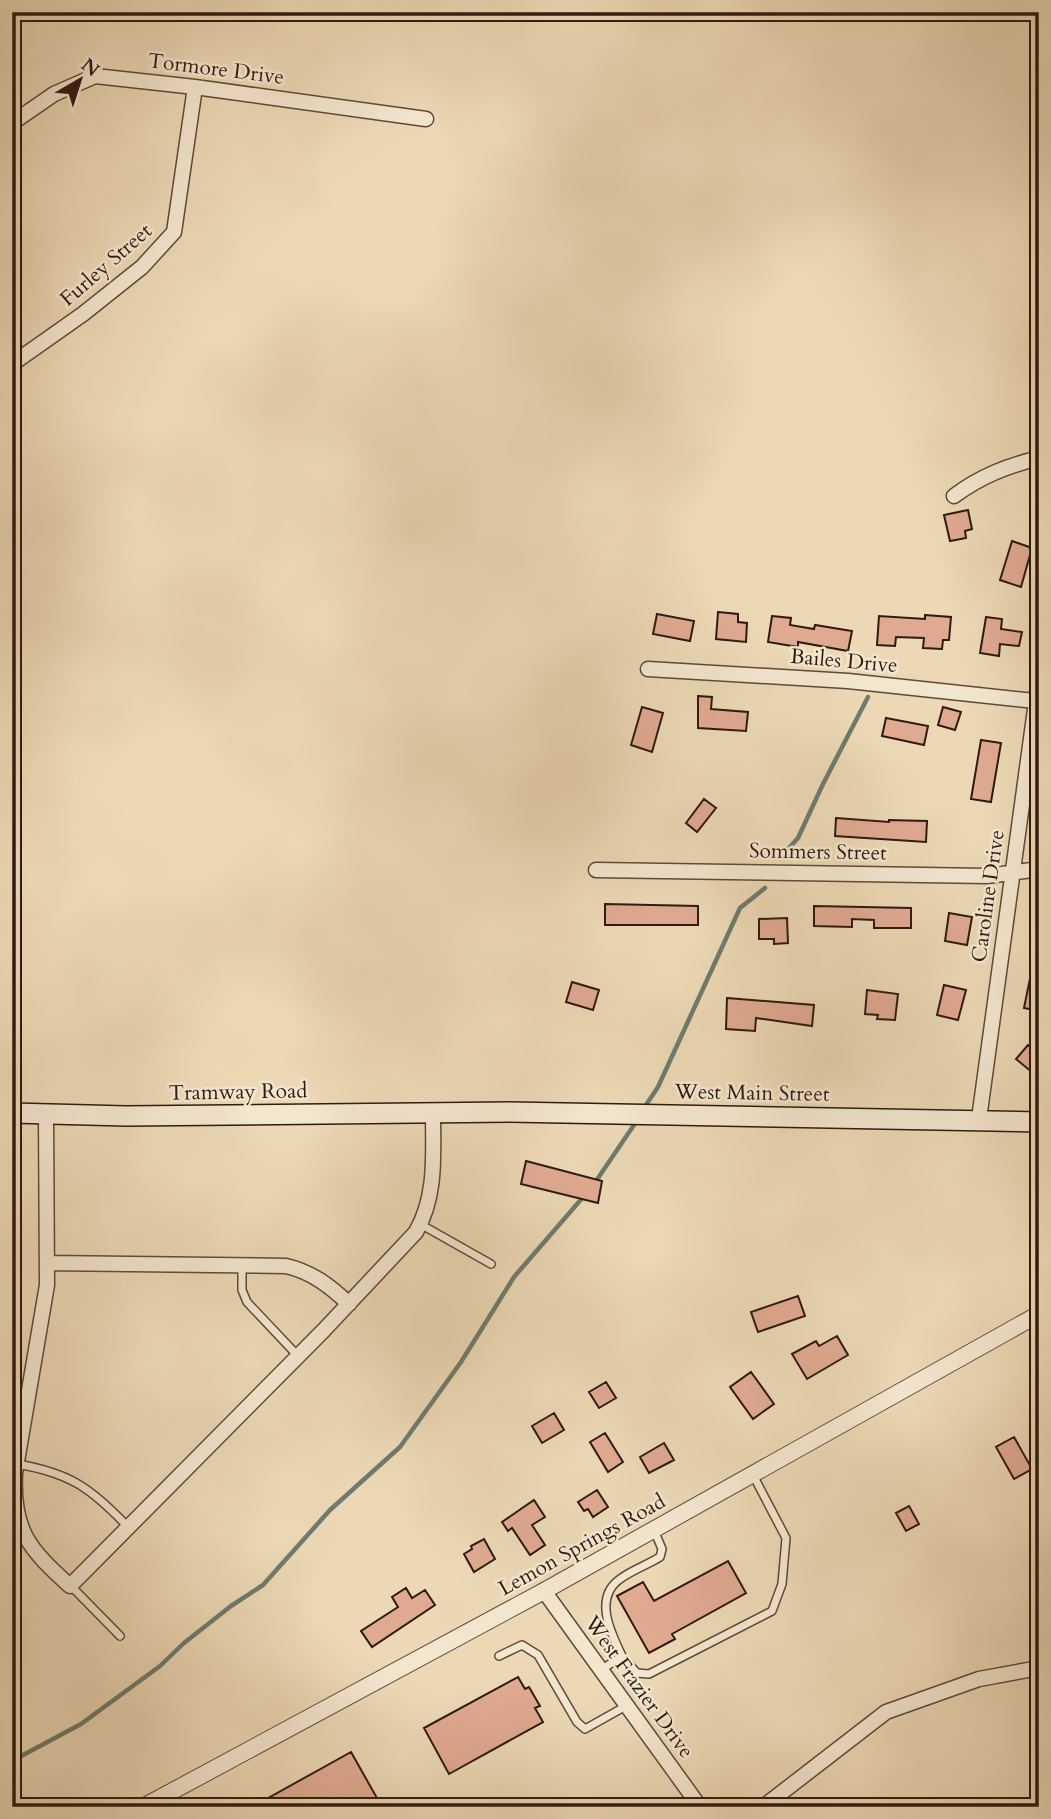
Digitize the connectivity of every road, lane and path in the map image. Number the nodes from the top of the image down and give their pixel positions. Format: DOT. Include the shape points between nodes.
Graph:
graph roads {
  1 [pos="195,87"];
  2 [pos="426,119"];
  3 [pos="12,123"];
  4 [pos="12,364"];
  5 [pos="1039,458"];
  6 [pos="954,495"];
  7 [pos="648,669"];
  8 [pos="1039,680"];
  9 [pos="1035,701"];
  10 [pos="1039,869"];
  11 [pos="596,870"];
  12 [pos="1012,873"];
  13 [pos="433,1112"];
  14 [pos="463,1112"];
  15 [pos="12,1113"];
  16 [pos="46,1114"];
  17 [pos="979,1119"];
  18 [pos="1039,1122"];
  19 [pos="420,1224"];
  20 [pos="47,1263"];
  21 [pos="491,1264"];
  22 [pos="242,1266"];
  23 [pos="349,1304"];
  24 [pos="1039,1314"];
  25 [pos="298,1356"];
  26 [pos="17,1464"];
  27 [pos="752,1475"];
  28 [pos="128,1527"];
  29 [pos="654,1530"];
  30 [pos="70,1586"];
  31 [pos="544,1591"];
  32 [pos="120,1636"];
  33 [pos="499,1656"];
  34 [pos="622,1656"];
  35 [pos="1039,1668"];
  36 [pos="601,1670"];
  37 [pos="627,1706"];
  38 [pos="143,1807"];
  39 [pos="700,1807"];
  40 [pos="763,1807"];
  1 -- 2 [label="street, Tormore Drive"];
  1 -- 3 [label="street, Tormore Drive" via="96,76 54,94"];
  1 -- 4 [label="street, Furley Street" via="174,232 142,267"];
  5 -- 6 [label="street" via="998,469"];
  7 -- 9 [label="street, Bailes Drive" via="848,681"];
  8 -- 9 [label="street, Caroline Drive"];
  9 -- 12 [label="street, Caroline Drive"];
  10 -- 12 [label="street, Sommers Street"];
  11 -- 12 [label="street, Sommers Street"];
  12 -- 17 [label="street, Caroline Drive"];
  13 -- 14 [label="main road, Tramway Road"];
  13 -- 16 [label="main road, Tramway Road"];
  13 -- 19 [label="street" via="433,1180"];
  14 -- 17 [label="main road, West Main Street"];
  15 -- 16 [label="main road, Tramway Road"];
  16 -- 20 [label="street"];
  17 -- 18 [label="main road, West Main Street"];
  19 -- 21 [label="lane"];
  19 -- 23 [label="street"];
  20 -- 22 [label="street"];
  20 -- 26 [label="street"];
  22 -- 23 [label="street" via="302,1270"];
  22 -- 25 [label="lane" via="247,1302"];
  23 -- 25 [label="street"];
  24 -- 27 [label="street, Lemon Springs Road"];
  25 -- 28 [label="street"];
  26 -- 28 [label="lane" via="68,1478 92,1493"];
  26 -- 30 [label="street" via="13,1496 25,1538"];
  27 -- 29 [label="street, Lemon Springs Road"];
  27 -- 34 [label="lane" via="786,1538 782,1584 772,1611 649,1674 636,1672"];
  28 -- 30 [label="street"];
  29 -- 31 [label="street, Lemon Springs Road"];
  29 -- 34 [label="lane" via="662,1549 660,1557 608,1590 609,1629"];
  30 -- 32 [label="lane"];
  31 -- 36 [label="street, West Frazier Drive"];
  31 -- 38 [label="street, Lemon Springs Road"];
  33 -- 37 [label="lane" via="522,1645 538,1655 585,1729"];
  34 -- 36 [label="lane"];
  35 -- 40 [label="street" via="979,1679 886,1712"];
  36 -- 37 [label="street, West Frazier Drive"];
  37 -- 39 [label="street, West Frazier Drive"];
}
